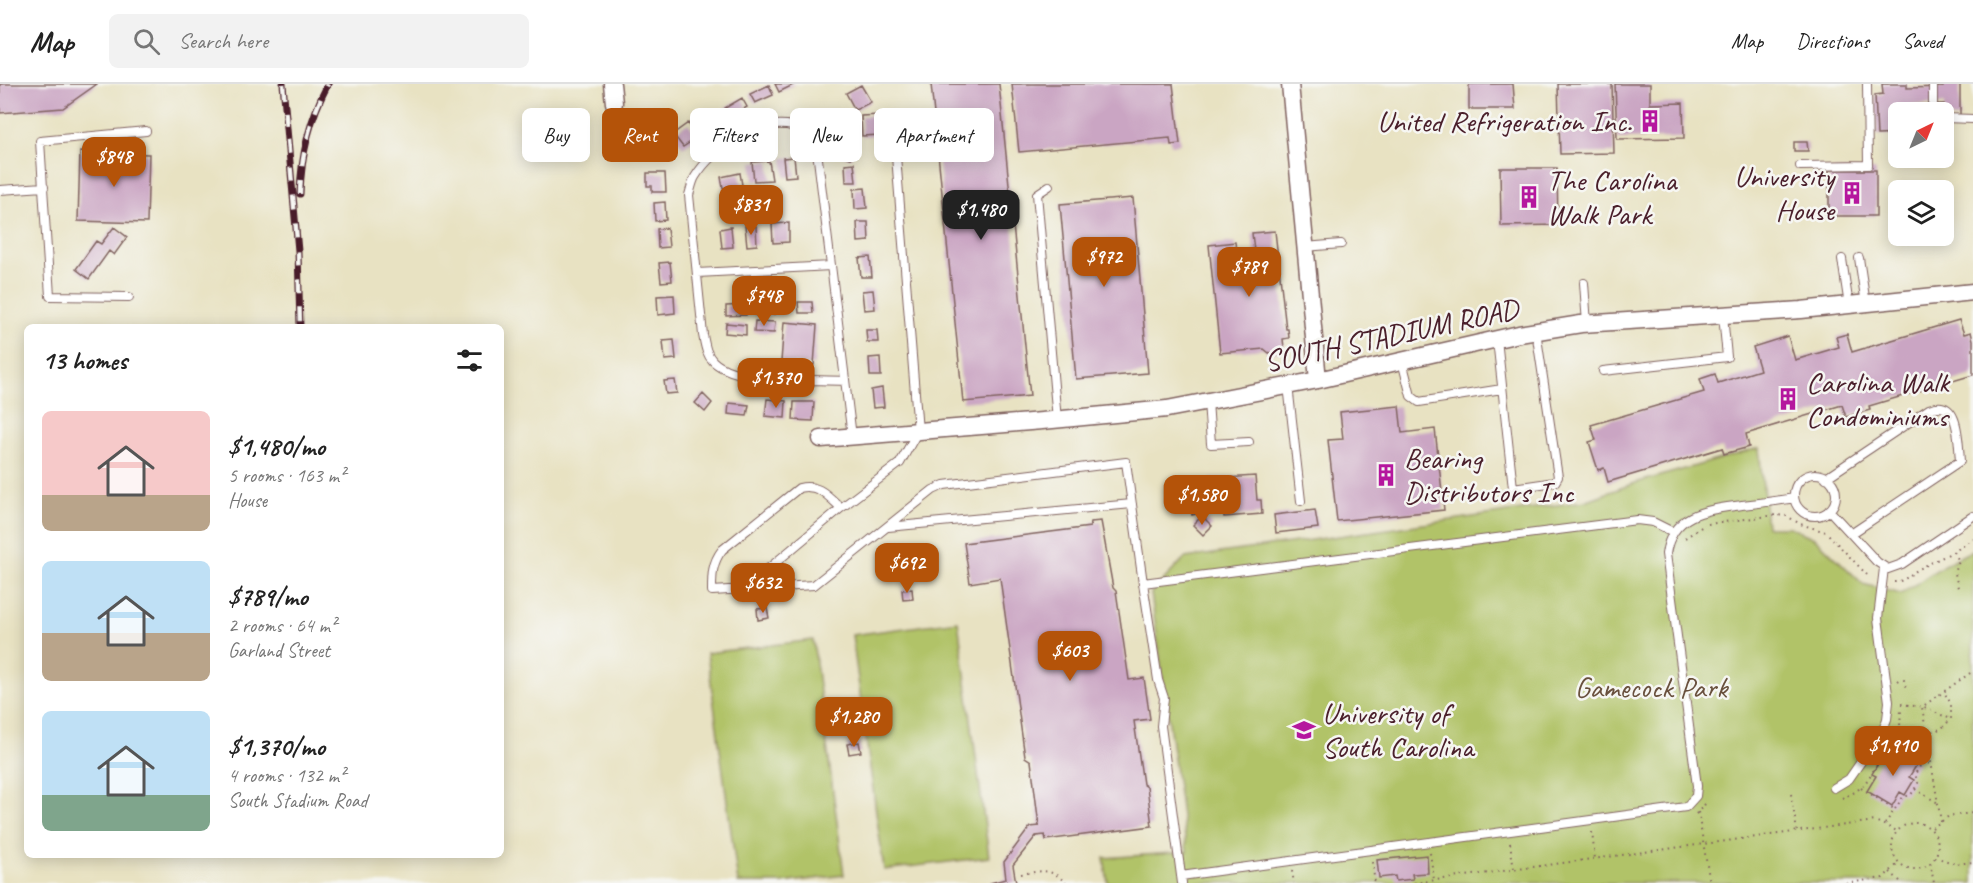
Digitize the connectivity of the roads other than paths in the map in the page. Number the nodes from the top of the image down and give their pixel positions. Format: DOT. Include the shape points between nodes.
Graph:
graph roads {
  1 [pos="612,84"];
  2 [pos="1290,84"];
  3 [pos="1867,84"];
  4 [pos="1933,84"];
  5 [pos="1933,102"];
  6 [pos="614,104"];
  7 [pos="1954,118"];
  8 [pos="1973,119"];
  9 [pos="146,131"];
  10 [pos="896,162"];
  11 [pos="1800,166"];
  12 [pos="1049,186"];
  13 [pos="44,187"];
  14 [pos="0,190"];
  15 [pos="1341,244"];
  16 [pos="1305,247"];
  17 [pos="1859,258"];
  18 [pos="1842,260"];
  19 [pos="831,266"];
  20 [pos="697,273"];
  21 [pos="1584,282"];
  22 [pos="1973,292"];
  23 [pos="129,297"];
  24 [pos="1866,304"];
  25 [pos="1848,306"];
  26 [pos="1723,315"];
  27 [pos="1587,324"];
  28 [pos="1536,331"];
  29 [pos="1497,339"];
  30 [pos="1402,361"];
  31 [pos="1603,371"];
  32 [pos="1318,380"];
  33 [pos="845,381"];
  34 [pos="1287,385"];
  35 [pos="1502,389"];
  36 [pos="1208,401"];
  37 [pos="1056,420"];
  38 [pos="918,431"];
  39 [pos="852,436"];
  40 [pos="821,439"];
  41 [pos="1249,442"];
  42 [pos="1826,478"];
  43 [pos="1794,498"];
  44 [pos="1300,501"];
  45 [pos="1132,504"];
  46 [pos="841,508"];
  47 [pos="1829,510"];
  48 [pos="1973,516"];
  49 [pos="887,527"];
  50 [pos="1673,532"];
  51 [pos="1851,534"];
  52 [pos="1884,568"];
  53 [pos="1143,583"];
  54 [pos="744,589"];
  55 [pos="1834,788"];
  56 [pos="1182,879"];
  1 -- 6 [label="street"];
  2 -- 16 [label="street"];
  3 -- 11 [label="lane" via="1868,165"];
  4 -- 5 [label="lane"];
  7 -- 8 [label="lane"];
  9 -- 13 [label="lane" via="40,141"];
  10 -- 38 [label="lane"];
  12 -- 37 [label="lane" via="1037,194"];
  13 -- 14 [label="lane"];
  13 -- 23 [label="lane" via="50,296"];
  15 -- 16 [label="lane"];
  16 -- 32 [label="street"];
  17 -- 24 [label="lane"];
  18 -- 25 [label="lane"];
  19 -- 20 [label="lane"];
  19 -- 20 [label="lane" via="814,143 809,132 780,124 756,129 731,142 694,178 689,195"];
  19 -- 33 [label="lane"];
  20 -- 33 [label="lane" via="706,352 714,362 726,370 762,378"];
  21 -- 27 [label="lane"];
  22 -- 24 [label="street, SOUTH STADIUM ROAD"];
  24 -- 25 [label="street, SOUTH STADIUM ROAD"];
  25 -- 26 [label="street, SOUTH STADIUM ROAD"];
  26 -- 27 [label="street, SOUTH STADIUM ROAD"];
  26 -- 31 [label="lane" via="1726,357"];
  27 -- 28 [label="street, SOUTH STADIUM ROAD"];
  28 -- 29 [label="street, SOUTH STADIUM ROAD"];
  28 -- 35 [label="lane" via="1558,477 1555,482 1513,488"];
  29 -- 30 [label="street, SOUTH STADIUM ROAD"];
  29 -- 35 [label="lane"];
  30 -- 32 [label="street, SOUTH STADIUM ROAD"];
  30 -- 35 [label="lane" via="1411,396 1419,402"];
  32 -- 34 [label="street, SOUTH STADIUM ROAD"];
  33 -- 39 [label="lane"];
  34 -- 36 [label="street, SOUTH STADIUM ROAD"];
  34 -- 44 [label="lane"];
  36 -- 37 [label="street, SOUTH STADIUM ROAD"];
  36 -- 41 [label="lane" via="1211,444"];
  37 -- 38 [label="street, SOUTH STADIUM ROAD"];
  38 -- 39 [label="street, SOUTH STADIUM ROAD"];
  38 -- 46 [label="lane" via="900,462"];
  39 -- 40 [label="street, SOUTH STADIUM ROAD"];
  42 -- 43 [label="lane" via="1805,477 1796,486"];
  42 -- 47 [label="lane" via="1835,492"];
  42 -- 51 [label="lane" via="1929,409 1940,407 1954,417 1960,460"];
  43 -- 47 [label="lane" via="1805,514 1818,516"];
  43 -- 50 [label="lane" via="1706,510"];
  45 -- 49 [label="lane"];
  45 -- 49 [label="lane" via="1126,462 944,485"];
  45 -- 53 [label="lane"];
  46 -- 54 [label="lane"];
  46 -- 54 [label="lane" via="821,490 799,488 722,550 712,569 712,591"];
  47 -- 51 [label="lane"];
  48 -- 52 [label="lane" via="1902,564"];
  49 -- 54 [label="lane" via="814,585"];
  50 -- 53 [label="lane" via="1653,522 1637,520"];
  50 -- 56 [label="lane" via="1666,554 1697,786 1691,804 1682,809"];
  51 -- 52 [label="lane"];
  52 -- 55 [label="lane" via="1878,618 1889,705 1887,719 1849,779"];
  53 -- 56 [label="lane" via="1164,698 1161,726"];
}
